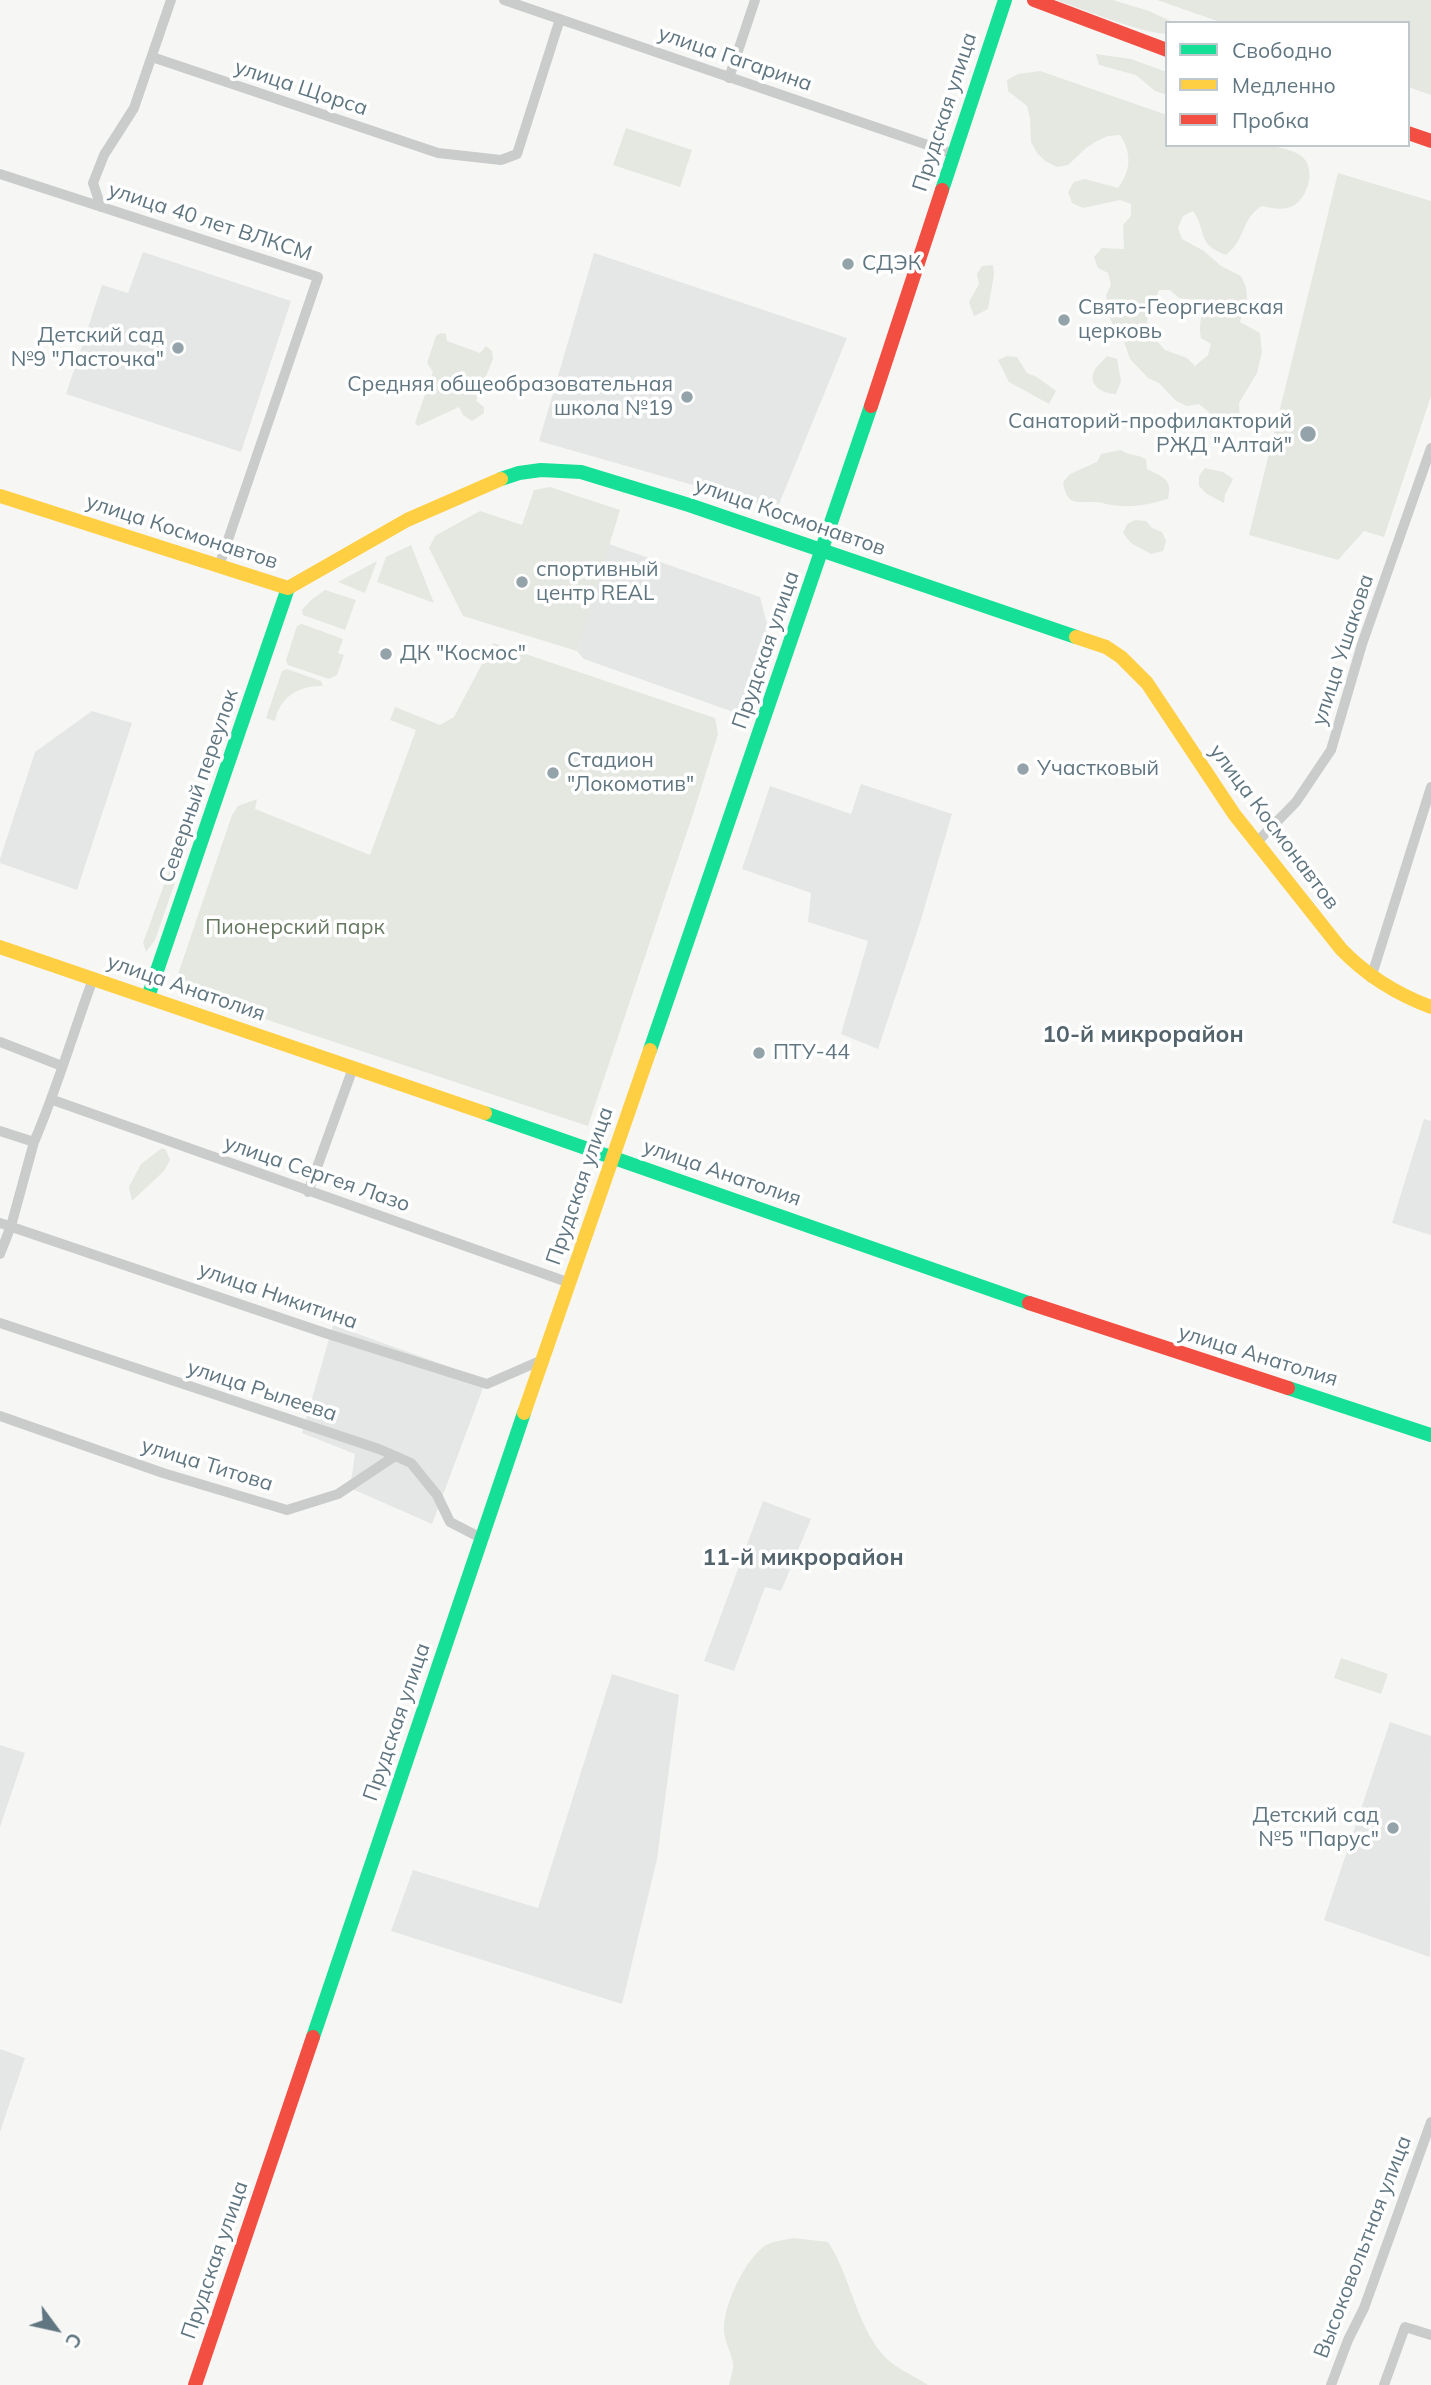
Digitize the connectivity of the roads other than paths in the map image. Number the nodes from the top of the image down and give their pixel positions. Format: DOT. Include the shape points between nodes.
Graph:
graph roads {
  1 [pos="171,0"];
  2 [pos="504,0"];
  3 [pos="755,0"];
  4 [pos="1004,0"];
  5 [pos="1034,0"];
  6 [pos="1062,4"];
  7 [pos="560,19"];
  8 [pos="1165,49"];
  9 [pos="152,57"];
  10 [pos="729,78"];
  11 [pos="1410,134"];
  12 [pos="1431,141"];
  13 [pos="954,154"];
  14 [pos="0,174"];
  15 [pos="101,207"];
  16 [pos="1431,448"];
  17 [pos="0,496"];
  18 [pos="822,550"];
  19 [pos="219,566"];
  20 [pos="288,588"];
  21 [pos="1431,788"];
  22 [pos="1256,843"];
  23 [pos="0,947"];
  24 [pos="1371,978"];
  25 [pos="93,979"];
  26 [pos="148,997"];
  27 [pos="1431,1007"];
  28 [pos="0,1042"];
  29 [pos="62,1066"];
  30 [pos="354,1068"];
  31 [pos="52,1100"];
  32 [pos="0,1131"];
  33 [pos="34,1142"];
  34 [pos="612,1156"];
  35 [pos="308,1192"];
  36 [pos="0,1223"];
  37 [pos="11,1226"];
  38 [pos="0,1254"];
  39 [pos="569,1283"];
  40 [pos="0,1324"];
  41 [pos="542,1360"];
  42 [pos="0,1416"];
  43 [pos="1431,1435"];
  44 [pos="396,1456"];
  45 [pos="481,1538"];
  46 [pos="1431,2122"];
  47 [pos="1431,2335"];
  48 [pos="195,2385"];
  49 [pos="1331,2385"];
  50 [pos="1384,2385"];
  1 -- 9 [label="street"];
  2 -- 7 [label="street, улица Гагарина"];
  3 -- 10 [label="street"];
  4 -- 13 [label="street, Прудская улица"];
  5 -- 6 [label="street"];
  6 -- 8 [label="street"];
  7 -- 9 [label="street, улица Щорса" via="517,154 501,160 438,153"];
  7 -- 10 [label="street, улица Гагарина"];
  9 -- 15 [label="street" via="134,108 104,155 93,183"];
  10 -- 13 [label="street, улица Гагарина"];
  11 -- 12 [label="street"];
  13 -- 18 [label="street, Прудская улица"];
  14 -- 15 [label="street, улица 40 лет ВЛКСМ"];
  15 -- 19 [label="street, улица 40 лет ВЛКСМ" via="318,277"];
  16 -- 22 [label="street, улица Ушакова" via="1362,644 1331,750 1296,802"];
  17 -- 19 [label="street, улица Космонавтов"];
  18 -- 20 [label="street, улица Космонавтов" via="603,478 541,470 495,481 419,514"];
  18 -- 22 [label="street, улица Космонавтов" via="1105,647 1124,658 1156,694"];
  18 -- 34 [label="street, Прудская улица"];
  19 -- 20 [label="street, улица Космонавтов"];
  20 -- 26 [label="street, Северный переулок"];
  21 -- 24 [label="street"];
  22 -- 24 [label="street, улица Космонавтов" via="1338,946"];
  23 -- 25 [label="street, улица Анатолия"];
  24 -- 27 [label="street, улица Космонавтов"];
  25 -- 26 [label="street, улица Анатолия"];
  25 -- 29 [label="street"];
  26 -- 30 [label="street, улица Анатолия"];
  28 -- 29 [label="street"];
  29 -- 31 [label="street"];
  30 -- 34 [label="street, улица Анатолия"];
  30 -- 35 [label="street"];
  31 -- 33 [label="street"];
  31 -- 35 [label="street, улица Сергея Лазо"];
  32 -- 33 [label="street"];
  33 -- 37 [label="street"];
  34 -- 39 [label="street, Прудская улица"];
  34 -- 43 [label="street, улица Анатолия" via="1097,1327"];
  35 -- 39 [label="street, улица Сергея Лазо"];
  36 -- 37 [label="street, улица Никитина"];
  37 -- 38 [label="street"];
  37 -- 41 [label="street, улица Никитина" via="487,1384"];
  39 -- 41 [label="street, Прудская улица"];
  40 -- 44 [label="street, улица Рылеева"];
  41 -- 45 [label="street, Прудская улица"];
  42 -- 44 [label="street, улица Титова" via="287,1510 338,1494"];
  44 -- 45 [label="street, улица Рылеева" via="411,1464 437,1495 450,1522"];
  45 -- 48 [label="street, Прудская улица"];
  46 -- 49 [label="street, Высоковольтная улица"];
  47 -- 50 [label="street" via="1405,2327"];
}
